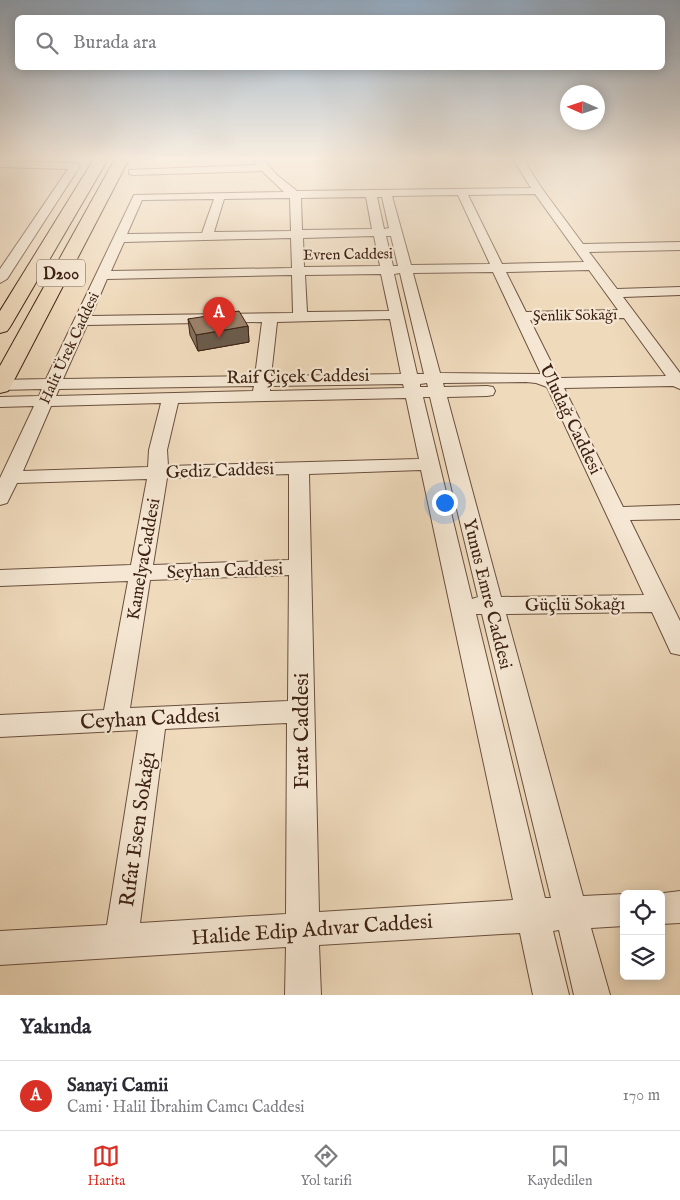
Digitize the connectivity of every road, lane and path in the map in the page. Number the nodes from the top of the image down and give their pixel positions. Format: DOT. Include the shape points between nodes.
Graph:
graph roads {
  1 [pos="50,205"];
  2 [pos="73,205"];
  3 [pos="115,205"];
  4 [pos="126,205"];
  5 [pos="217,205"];
  6 [pos="296,205"];
  7 [pos="381,205"];
  8 [pos="468,205"];
  9 [pos="549,205"];
  10 [pos="387,232"];
  11 [pos="298,234"];
  12 [pos="207,236"];
  13 [pos="119,238"];
  14 [pos="680,246"];
  15 [pos="580,248"];
  16 [pos="594,266"];
  17 [pos="497,268"];
  18 [pos="396,270"];
  19 [pos="299,271"];
  20 [pos="103,275"];
  21 [pos="0,279"];
  22 [pos="680,291"];
  23 [pos="613,293"];
  24 [pos="629,314"];
  25 [pos="396,315"];
  26 [pos="300,316"];
  27 [pos="520,316"];
  28 [pos="270,317"];
  29 [pos="82,321"];
  30 [pos="0,327"];
  31 [pos="679,382"];
  32 [pos="552,383"];
  33 [pos="51,384"];
  34 [pos="435,385"];
  35 [pos="412,386"];
  36 [pos="262,388"];
  37 [pos="0,389"];
  38 [pos="171,398"];
  39 [pos="43,401"];
  40 [pos="430,464"];
  41 [pos="299,468"];
  42 [pos="158,472"];
  43 [pos="10,477"];
  44 [pos="0,499"];
  45 [pos="680,512"];
  46 [pos="618,514"];
  47 [pos="300,567"];
  48 [pos="140,573"];
  49 [pos="0,578"];
  50 [pos="658,603"];
  51 [pos="492,605"];
  52 [pos="462,606"];
  53 [pos="680,646"];
  54 [pos="300,711"];
  55 [pos="154,718"];
  56 [pos="115,720"];
  57 [pos="0,726"];
  58 [pos="680,907"];
  59 [pos="665,908"];
  60 [pos="620,910"];
  61 [pos="570,913"];
  62 [pos="533,916"];
  63 [pos="302,930"];
  64 [pos="120,941"];
  65 [pos="0,948"];
  66 [pos="302,995"];
  67 [pos="551,995"];
  68 [pos="592,995"];
  1 -- 21 [label="street"];
  2 -- 30 [label="highway, D200"];
  3 -- 37 [label="highway, D200"];
  4 -- 13 [label="street, Halit Ürek Caddesi"];
  5 -- 12 [label="street"];
  6 -- 11 [label="street"];
  7 -- 10 [label="street, Yunus Emre Caddesi"];
  8 -- 17 [label="street, Uludağ Caddesi"];
  9 -- 15 [label="street"];
  10 -- 11 [label="street"];
  10 -- 18 [label="street, Yunus Emre Caddesi"];
  11 -- 12 [label="street"];
  11 -- 19 [label="street"];
  12 -- 13 [label="street"];
  13 -- 20 [label="street, Halit Ürek Caddesi"];
  14 -- 15 [label="street"];
  15 -- 16 [label="street"];
  16 -- 17 [label="street, Evren Caddesi"];
  16 -- 23 [label="street"];
  17 -- 18 [label="street, Evren Caddesi"];
  17 -- 27 [label="street, Uludağ Caddesi"];
  18 -- 19 [label="street, Evren Caddesi"];
  18 -- 25 [label="street, Yunus Emre Caddesi"];
  18 -- 34 [label="street, Yunus Emre Caddesi"];
  19 -- 20 [label="street, Evren Caddesi"];
  19 -- 26 [label="street"];
  20 -- 29 [label="street, Halit Ürek Caddesi"];
  22 -- 23 [label="street"];
  23 -- 24 [label="street"];
  24 -- 27 [label="street, Şenlik Sokağı"];
  24 -- 31 [label="street" via="666,353"];
  25 -- 26 [label="street"];
  25 -- 35 [label="street, Yunus Emre Caddesi"];
  26 -- 28 [label="street"];
  27 -- 32 [label="street, Uludağ Caddesi"];
  28 -- 29 [label="street"];
  28 -- 36 [label="street"];
  29 -- 33 [label="street, Halit Ürek Caddesi"];
  31 -- 32 [label="street, Raif Çiçek Caddesi"];
  32 -- 34 [label="street, Raif Çiçek Caddesi" via="531,390"];
  32 -- 46 [label="street, Uludağ Caddesi"];
  33 -- 36 [label="street, Raif Çiçek Caddesi"];
  33 -- 37 [label="street, Raif Çiçek Caddesi"];
  33 -- 39 [label="street, Halit Ürek Caddesi"];
  34 -- 35 [label="street, Raif Çiçek Caddesi"];
  34 -- 51 [label="street, Yunus Emre Caddesi"];
  35 -- 36 [label="street, Raif Çiçek Caddesi"];
  35 -- 40 [label="street, Yunus Emre Caddesi"];
  36 -- 38 [label="street, Raif Çiçek Caddesi"];
  37 -- 39 [label="street, Raif Çiçek Caddesi"];
  38 -- 39 [label="street, Raif Çiçek Caddesi"];
  38 -- 42 [label="street, KamelyaCaddesi" via="158,450"];
  39 -- 43 [label="street, Halit Ürek Caddesi"];
  40 -- 41 [label="street, Gediz Caddesi"];
  40 -- 52 [label="street, Yunus Emre Caddesi"];
  41 -- 42 [label="street, Gediz Caddesi"];
  41 -- 47 [label="street, Fırat Caddesi"];
  42 -- 43 [label="street, Gediz Caddesi"];
  42 -- 48 [label="street, KamelyaCaddesi"];
  43 -- 44 [label="street, Halit Ürek Caddesi"];
  45 -- 46 [label="street"];
  46 -- 50 [label="street, Uludağ Caddesi"];
  47 -- 48 [label="street, Seyhan Caddesi"];
  47 -- 54 [label="street, Fırat Caddesi"];
  48 -- 49 [label="street, Seyhan Caddesi"];
  48 -- 56 [label="street, KamelyaCaddesi"];
  50 -- 51 [label="street, Güçlü Sokağı"];
  50 -- 53 [label="street, Uludağ Caddesi"];
  51 -- 52 [label="street, Güçlü Sokağı"];
  51 -- 61 [label="street, Yunus Emre Caddesi"];
  52 -- 62 [label="street, Yunus Emre Caddesi"];
  54 -- 55 [label="street, Ceyhan Caddesi"];
  54 -- 63 [label="street, Fırat Caddesi"];
  55 -- 56 [label="street, Ceyhan Caddesi"];
  55 -- 64 [label="street, Rıfat Esen Sokağı"];
  56 -- 57 [label="street, Ceyhan Caddesi"];
  58 -- 59 [label="street"];
  60 -- 61 [label="street, Halide Edip Adıvar Caddesi"];
  61 -- 62 [label="street, Halide Edip Adıvar Caddesi"];
  61 -- 68 [label="street, Yunus Emre Caddesi"];
  62 -- 63 [label="street, Halide Edip Adıvar Caddesi"];
  62 -- 67 [label="street, Yunus Emre Caddesi"];
  63 -- 64 [label="street, Halide Edip Adıvar Caddesi"];
  63 -- 66 [label="street, Fırat Caddesi"];
  64 -- 65 [label="street, Halide Edip Adıvar Caddesi"];
}
